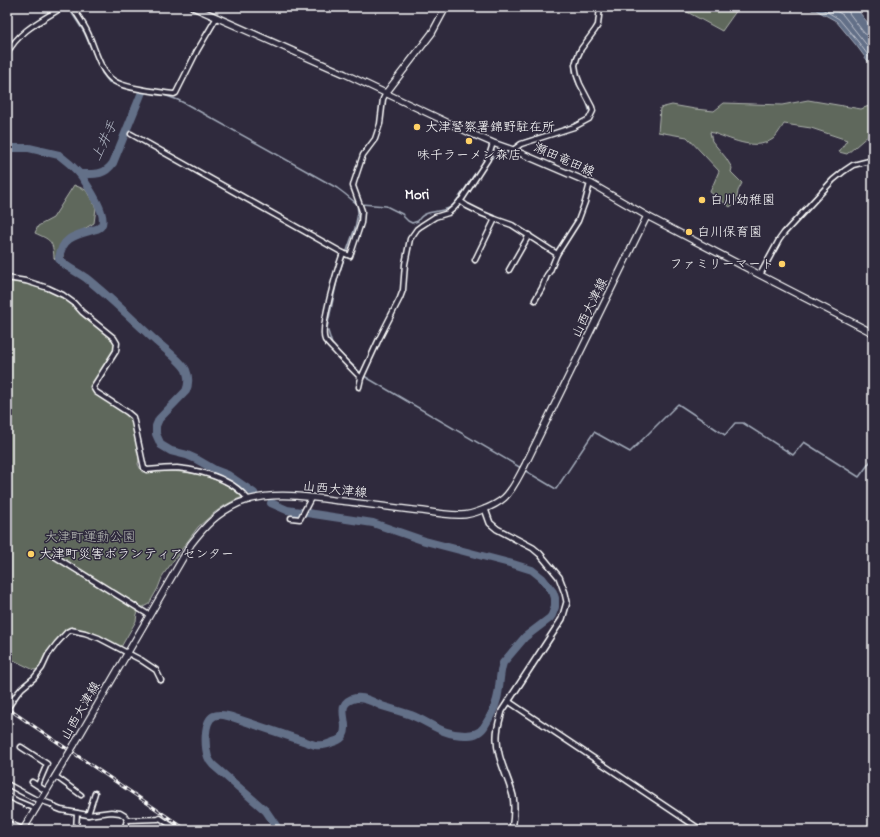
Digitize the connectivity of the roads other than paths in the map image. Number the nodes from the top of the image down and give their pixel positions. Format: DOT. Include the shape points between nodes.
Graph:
graph roads {
  1 [pos="62,7"];
  2 [pos="72,7"];
  3 [pos="193,7"];
  4 [pos="446,7"];
  5 [pos="600,7"];
  6 [pos="216,17"];
  7 [pos="7,54"];
  8 [pos="386,93"];
  9 [pos="131,134"];
  10 [pos="493,143"];
  11 [pos="513,150"];
  12 [pos="873,160"];
  13 [pos="590,183"];
  14 [pos="460,201"];
  15 [pos="647,216"];
  16 [pos="494,219"];
  17 [pos="529,235"];
  18 [pos="343,253"];
  19 [pos="557,254"];
  20 [pos="475,260"];
  21 [pos="509,270"];
  22 [pos="760,276"];
  23 [pos="7,278"];
  24 [pos="534,300"];
  25 [pos="873,333"];
  26 [pos="361,378"];
  27 [pos="359,387"];
  28 [pos="311,498"];
  29 [pos="249,500"];
  30 [pos="485,509"];
  31 [pos="291,518"];
  32 [pos="54,556"];
  33 [pos="149,615"];
  34 [pos="127,654"];
  35 [pos="161,680"];
  36 [pos="508,702"];
  37 [pos="7,710"];
  38 [pos="21,747"];
  39 [pos="55,776"];
  40 [pos="32,782"];
  41 [pos="7,784"];
  42 [pos="38,786"];
  43 [pos="46,791"];
  44 [pos="95,793"];
  45 [pos="7,795"];
  46 [pos="81,795"];
  47 [pos="41,800"];
  48 [pos="36,809"];
  49 [pos="78,813"];
  50 [pos="88,815"];
  51 [pos="127,820"];
  52 [pos="7,823"];
  53 [pos="23,830"];
  54 [pos="41,830"];
  55 [pos="76,830"];
  56 [pos="124,830"];
  57 [pos="178,830"];
  58 [pos="512,830"];
  59 [pos="701,830"];
  1 -- 7 [label="street" via="25,31"];
  2 -- 6 [label="street" via="82,21 106,74 115,82 127,87 174,94"];
  3 -- 6 [label="main road, 瀬田竜田線"];
  4 -- 8 [label="main road" via="432,33"];
  5 -- 11 [label="street" via="596,30 581,49 575,65 580,84 592,107 589,119 574,127 521,144"];
  6 -- 8 [label="main road, 瀬田竜田線"];
  8 -- 10 [label="main road, 瀬田竜田線"];
  8 -- 18 [label="street" via="375,138 360,161 353,186 362,211 361,223 350,256"];
  9 -- 18 [label="street"];
  10 -- 11 [label="main road, 瀬田竜田線"];
  10 -- 14 [label="street" via="488,159"];
  11 -- 13 [label="main road, 瀬田竜田線"];
  12 -- 22 [label="street" via="853,165 833,180 778,240"];
  13 -- 15 [label="main road, 瀬田竜田線"];
  13 -- 19 [label="street" via="578,221"];
  14 -- 16 [label="street"];
  14 -- 26 [label="street" via="448,213 435,217 412,235 405,264 404,290"];
  15 -- 22 [label="main road, 瀬田竜田線"];
  15 -- 30 [label="main road, 山西大津線" via="522,472 505,497"];
  16 -- 17 [label="street" via="512,225"];
  16 -- 20 [label="street"];
  17 -- 19 [label="street"];
  17 -- 21 [label="street"];
  18 -- 26 [label="street" via="324,325 324,336"];
  19 -- 24 [label="street"];
  22 -- 25 [label="main road, 瀬田竜田線"];
  23 -- 29 [label="street" via="26,281 63,295 114,338 117,343 116,351 94,387 96,392 132,417 146,470 178,468 207,474 225,480"];
  26 -- 27 [label="street"];
  28 -- 29 [label="main road, 山西大津線" via="283,495"];
  28 -- 30 [label="main road, 山西大津線" via="461,516"];
  28 -- 31 [label="street" via="300,519"];
  29 -- 33 [label="main road, 山西大津線" via="216,516 205,526 191,544"];
  30 -- 36 [label="street" via="490,523 497,529 540,554 559,577 567,602 562,619"];
  32 -- 33 [label="street"];
  33 -- 34 [label="main road, 山西大津線"];
  34 -- 35 [label="street" via="156,670"];
  34 -- 37 [label="street" via="93,635 71,630 57,643 42,668 17,694"];
  34 -- 39 [label="main road, 山西大津線, bridge"];
  36 -- 58 [label="street" via="502,711 496,737 512,795"];
  36 -- 59 [label="street"];
  38 -- 42 [label="street" via="47,764"];
  39 -- 43 [label="main road, 山西大津線"];
  39 -- 46 [label="street"];
  40 -- 42 [label="street"];
  41 -- 47 [label="street"];
  42 -- 43 [label="street"];
  43 -- 47 [label="main road, 山西大津線"];
  44 -- 50 [label="street"];
  45 -- 48 [label="street"];
  47 -- 48 [label="main road, 山西大津線"];
  47 -- 49 [label="street" via="61,810"];
  48 -- 53 [label="main road, 山西大津線"];
  49 -- 50 [label="street"];
  49 -- 55 [label="street"];
  50 -- 51 [label="street" via="120,813"];
  51 -- 56 [label="street"];
  51 -- 57 [label="street" via="160,818"];
  52 -- 53 [label="street"];
  53 -- 54 [label="street"];
}
